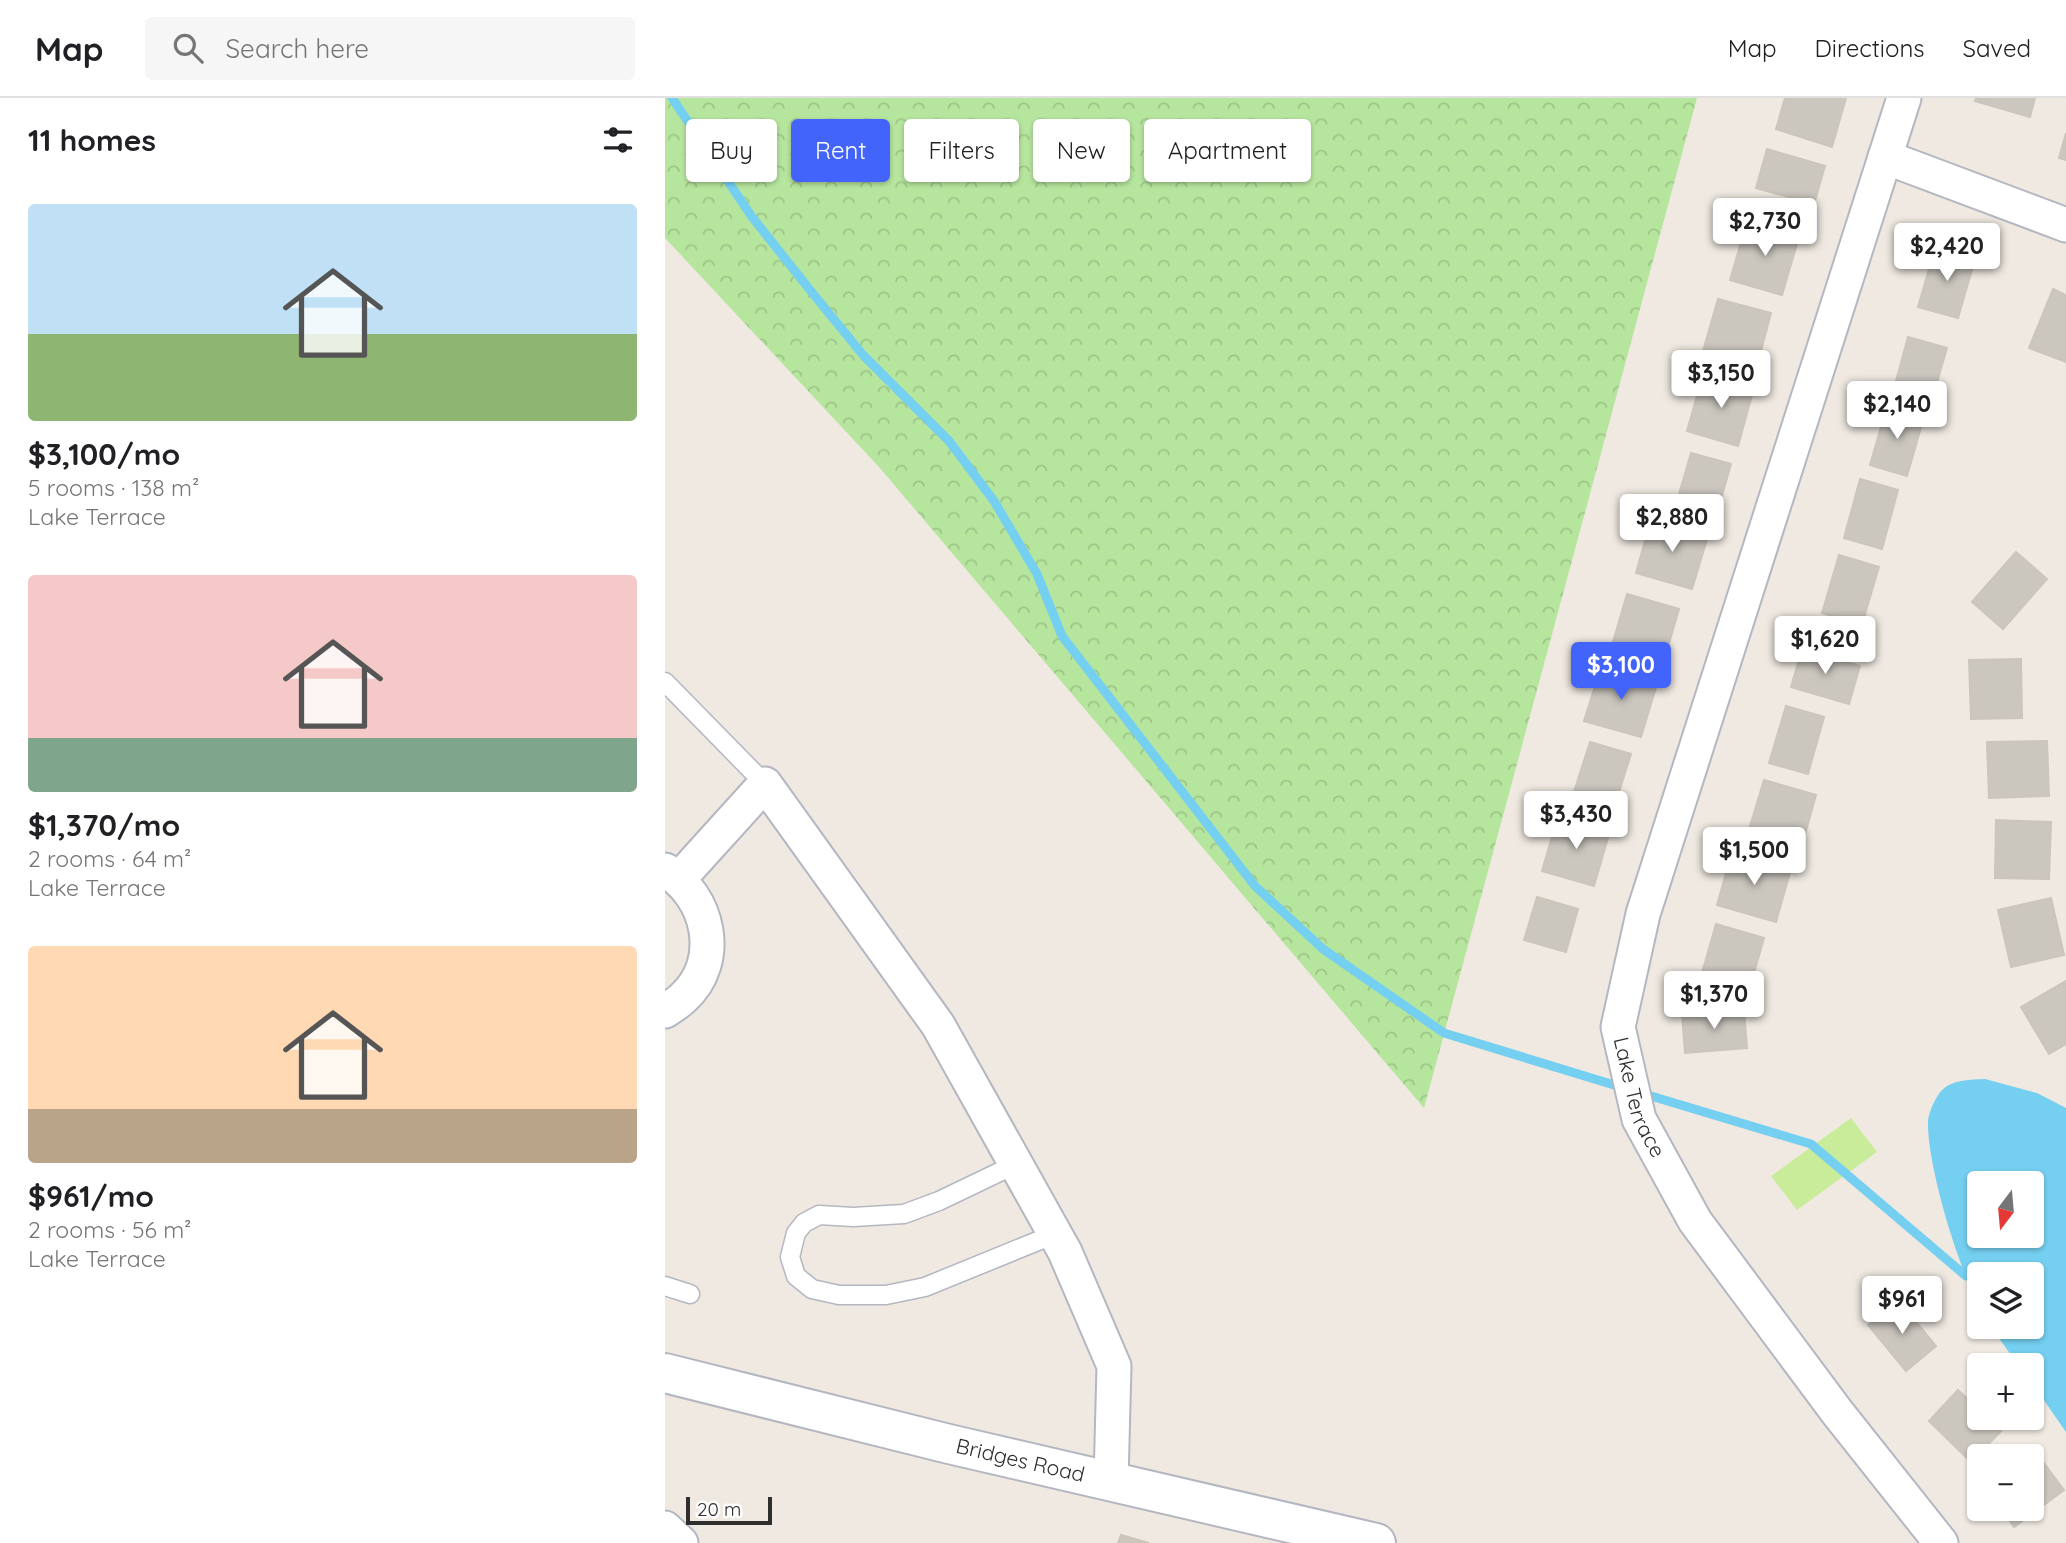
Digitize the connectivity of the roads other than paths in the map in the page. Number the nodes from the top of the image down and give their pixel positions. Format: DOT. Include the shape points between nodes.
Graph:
graph roads {
  1 [pos="1905,98"];
  2 [pos="1885,157"];
  3 [pos="2066,225"];
  4 [pos="665,682"];
  5 [pos="765,784"];
  6 [pos="672,875"];
  7 [pos="665,1011"];
  8 [pos="1016,1164"];
  9 [pos="1055,1234"];
  10 [pos="665,1286"];
  11 [pos="690,1294"];
  12 [pos="665,1373"];
  13 [pos="1111,1481"];
  14 [pos="665,1528"];
  15 [pos="681,1543"];
  16 [pos="1376,1543"];
  17 [pos="1941,1543"];
  1 -- 2 [label="street, Lake Terrace"];
  2 -- 3 [label="street"];
  2 -- 17 [label="street, Lake Terrace" via="1643,914 1618,1027 1639,1119 1695,1220"];
  4 -- 5 [label="lane"];
  5 -- 6 [label="street"];
  5 -- 8 [label="street" via="938,1025"];
  6 -- 7 [label="street" via="699,904 707,927 707,953 699,977 685,997"];
  8 -- 9 [label="street"];
  8 -- 9 [label="lane" via="904,1214 820,1215 804,1223 796,1233 790,1257 796,1276 812,1289 839,1295 886,1295 925,1287"];
  9 -- 13 [label="street" via="1114,1367"];
  10 -- 11 [label="lane"];
  12 -- 13 [label="street, Bridges Road"];
  13 -- 16 [label="street, Bridges Road"];
  14 -- 15 [label="street"];
}
